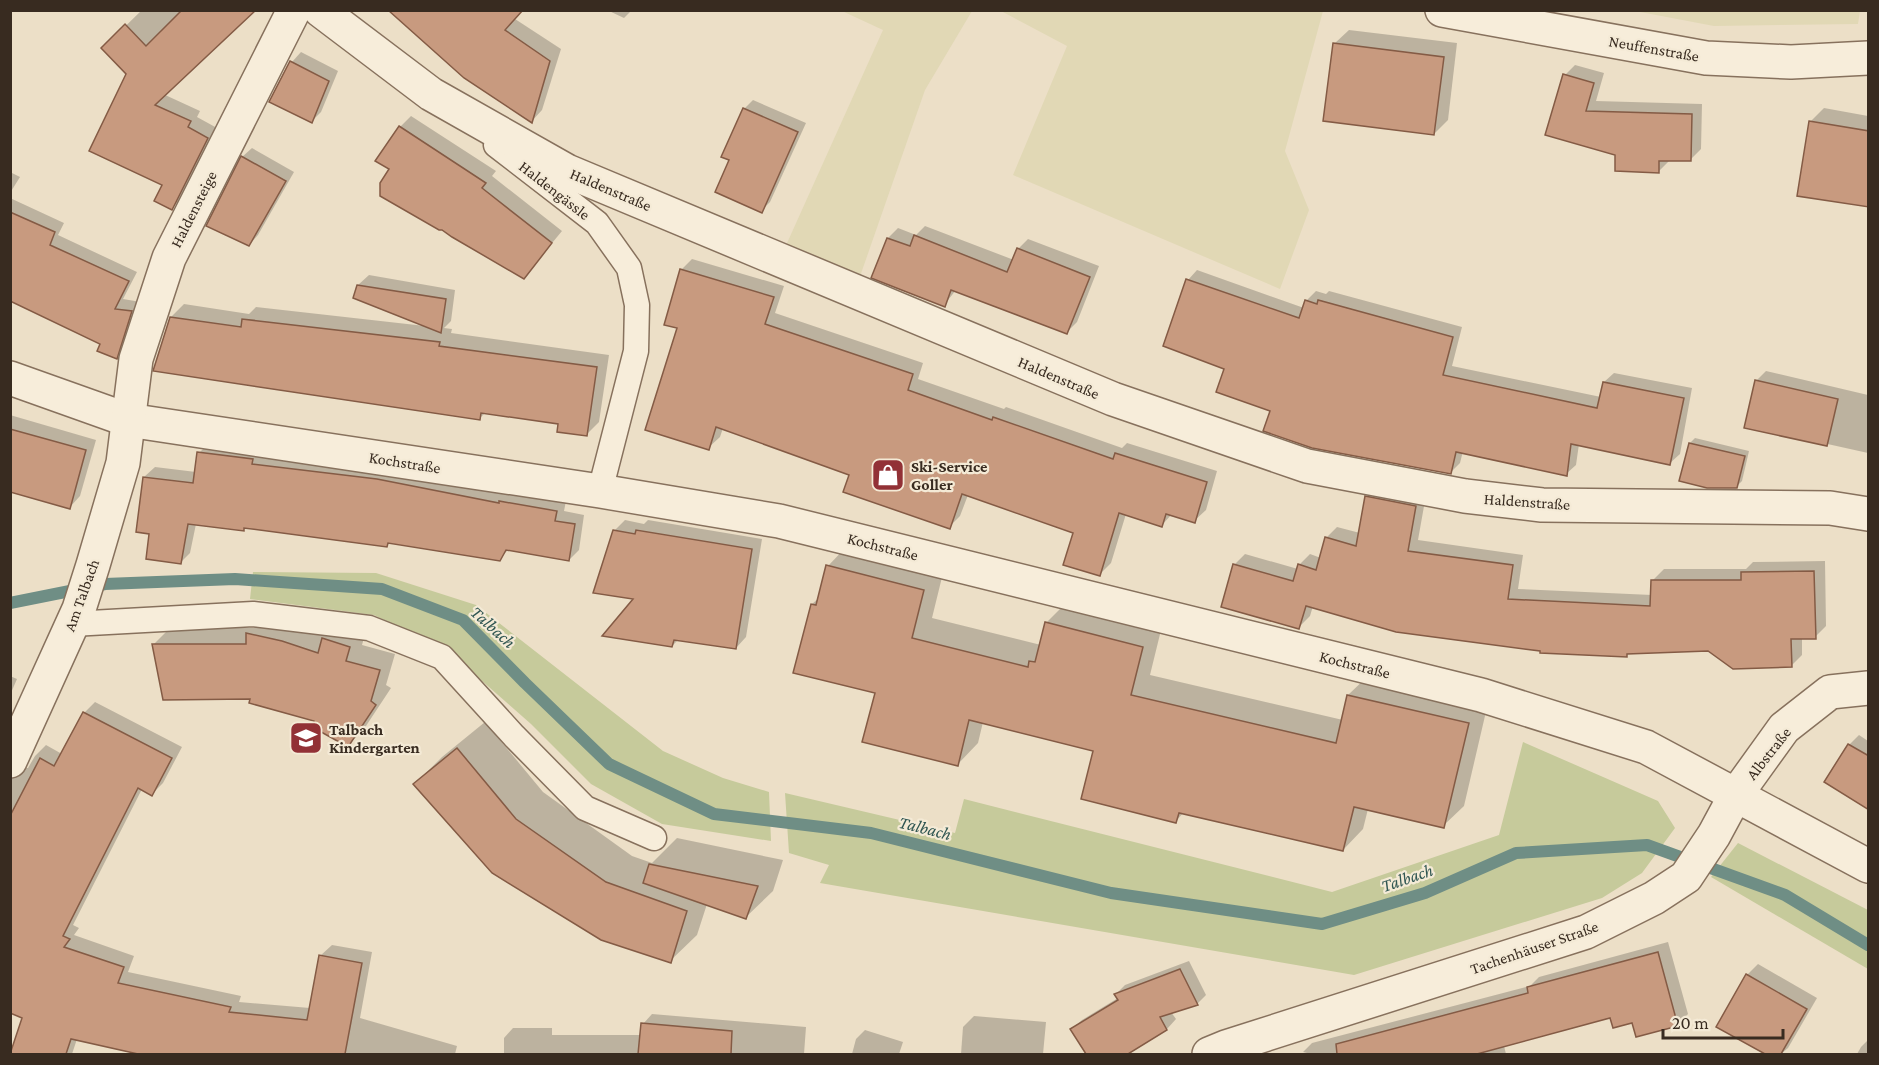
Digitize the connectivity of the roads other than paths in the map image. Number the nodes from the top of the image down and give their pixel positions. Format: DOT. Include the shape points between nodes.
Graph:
graph roads {
  1 [pos="294,10"];
  2 [pos="320,10"];
  3 [pos="1442,10"];
  4 [pos="1869,58"];
  5 [pos="431,94"];
  6 [pos="10,378"];
  7 [pos="128,420"];
  8 [pos="600,491"];
  9 [pos="1869,514"];
  10 [pos="75,616"];
  11 [pos="1869,688"];
  12 [pos="10,761"];
  13 [pos="1735,795"];
  14 [pos="654,838"];
  15 [pos="1869,866"];
  16 [pos="1209,1054"];
  1 -- 7 [label="street, Haldensteige" via="169,258 136,359"];
  2 -- 5 [label="street, Haldenstraße"];
  3 -- 4 [label="street, Neuffenstraße" via="1706,58 1791,62"];
  5 -- 8 [label="lane, Haldengässle" via="597,223 629,268 637,305 636,351"];
  5 -- 9 [label="street, Haldenstraße" via="567,171 1113,399 1307,466 1465,496 1542,505 1830,508"];
  6 -- 7 [label="street, Kochstraße"];
  7 -- 8 [label="street, Kochstraße"];
  7 -- 10 [label="street, Am Talbach" via="123,463"];
  8 -- 13 [label="street, Kochstraße" via="779,520 1481,695 1646,747"];
  10 -- 12 [label="street, Am Talbach"];
  10 -- 14 [label="lane" via="253,614 369,628 442,657 585,808"];
  11 -- 13 [label="street, Albstraße" via="1830,692 1784,728"];
  13 -- 15 [label="street"];
  13 -- 16 [label="street, Tachenhäuser Straße" via="1686,877 1586,932"];
}
